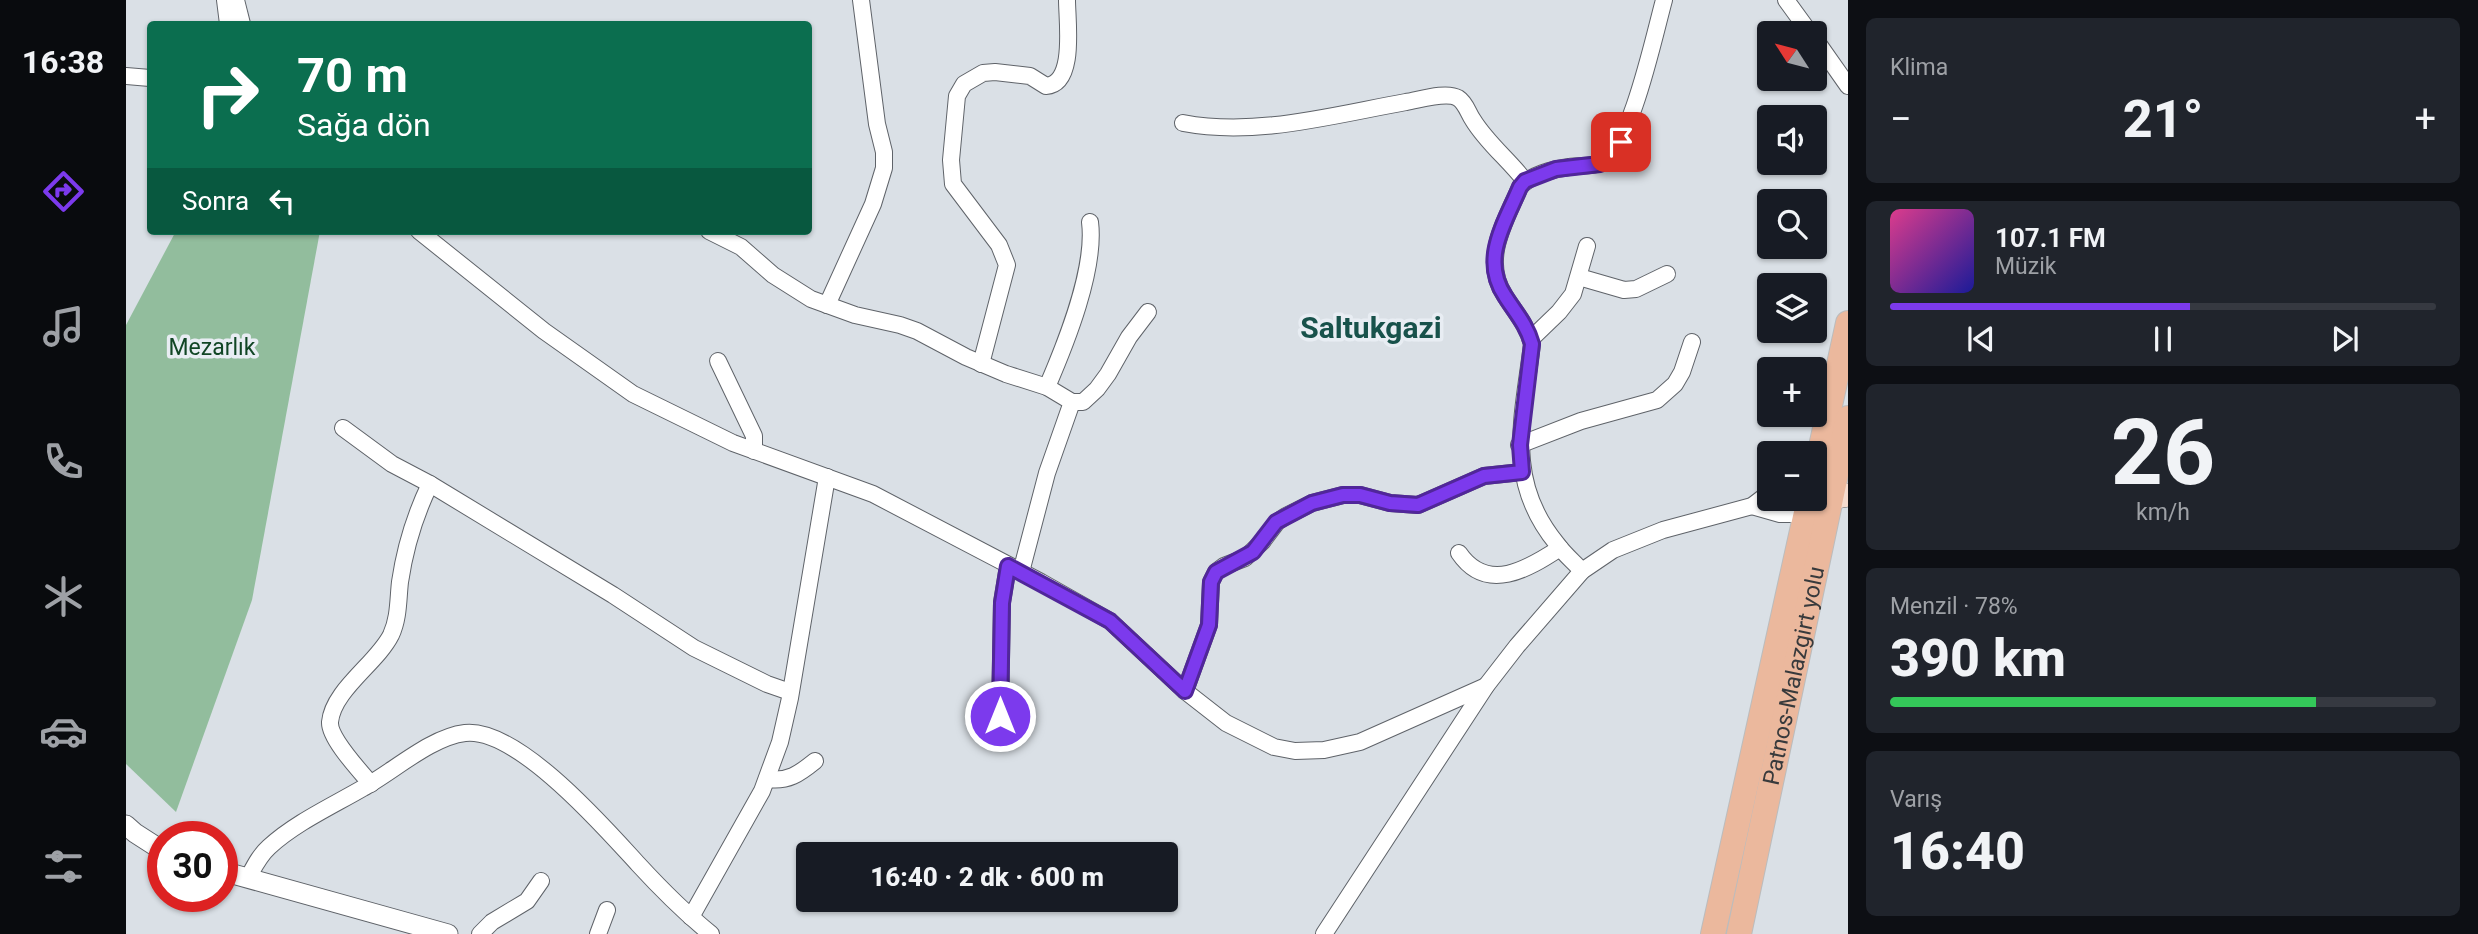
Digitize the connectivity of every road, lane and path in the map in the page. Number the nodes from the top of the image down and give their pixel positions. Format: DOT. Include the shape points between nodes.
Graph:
graph roads {
  1 [pos="225,0"];
  2 [pos="236,0"];
  3 [pos="861,0"];
  4 [pos="1067,0"];
  5 [pos="1664,0"];
  6 [pos="1786,0"];
  7 [pos="228,21"];
  8 [pos="241,21"];
  9 [pos="1801,21"];
  10 [pos="1827,56"];
  11 [pos="126,76"];
  12 [pos="147,78"];
  13 [pos="1848,86"];
  14 [pos="1183,123"];
  15 [pos="1525,181"];
  16 [pos="1090,222"];
  17 [pos="424,235"];
  18 [pos="717,235"];
  19 [pos="1587,246"];
  20 [pos="1667,274"];
  21 [pos="1579,277"];
  22 [pos="827,305"];
  23 [pos="1148,312"];
  24 [pos="1848,323"];
  25 [pos="1531,339"];
  26 [pos="1692,342"];
  27 [pos="718,361"];
  28 [pos="981,364"];
  29 [pos="1047,387"];
  30 [pos="1072,402"];
  31 [pos="1848,418"];
  32 [pos="343,428"];
  33 [pos="1822,441"];
  34 [pos="1520,445"];
  35 [pos="754,451"];
  36 [pos="1522,472"];
  37 [pos="827,477"];
  38 [pos="1827,483"];
  39 [pos="430,484"];
  40 [pos="1757,502"];
  41 [pos="1752,506"];
  42 [pos="1757,507"];
  43 [pos="1770,511"];
  44 [pos="1788,511"];
  45 [pos="1819,511"];
  46 [pos="1820,511"];
  47 [pos="1560,548"];
  48 [pos="1459,553"];
  49 [pos="1015,569"];
  50 [pos="1582,571"];
  51 [pos="1486,686"];
  52 [pos="1185,691"];
  53 [pos="790,692"];
  54 [pos="1000,716"];
  55 [pos="815,761"];
  56 [pos="767,779"];
  57 [pos="370,784"];
  58 [pos="126,825"];
  59 [pos="147,841"];
  60 [pos="238,875"];
  61 [pos="248,878"];
  62 [pos="541,881"];
  63 [pos="607,910"];
  64 [pos="691,917"];
  65 [pos="448,934"];
  66 [pos="480,934"];
  67 [pos="598,934"];
  68 [pos="711,934"];
  69 [pos="1324,934"];
  70 [pos="1713,934"];
  71 [pos="1739,934"];
  1 -- 7 [label="street"];
  2 -- 8 [label="street"];
  3 -- 22 [label="street" via="884,168 873,204"];
  4 -- 28 [label="street" via="1065,72 1056,84 1046,86 1030,76 983,73 964,84 957,96 953,184 999,245 1007,265"];
  5 -- 15 [label="street" via="1637,97 1614,152 1600,164 1556,169"];
  6 -- 9 [label="street"];
  10 -- 13 [label="street"];
  11 -- 12 [label="street"];
  14 -- 15 [label="street" via="1224,128 1276,124 1457,97"];
  15 -- 25 [label="street" via="1493,261 1500,289"];
  16 -- 29 [label="street" via="1089,254 1075,316"];
  17 -- 35 [label="street" via="544,331 634,394"];
  18 -- 22 [label="street" via="741,247 784,283"];
  19 -- 21 [label="street"];
  20 -- 21 [label="street" via="1624,290"];
  21 -- 25 [label="street" via="1573,294"];
  22 -- 28 [label="street" via="900,325"];
  23 -- 30 [label="street" via="1097,389 1083,402"];
  24 -- 33 [label="main road"];
  25 -- 34 [label="street"];
  26 -- 34 [label="street" via="1675,384 1657,400 1581,421"];
  27 -- 35 [label="street" via="754,436"];
  28 -- 29 [label="street"];
  29 -- 30 [label="street"];
  30 -- 49 [label="street"];
  31 -- 38 [label="main road, Patnos-Malazgirt yolu"];
  32 -- 39 [label="street" via="392,464"];
  34 -- 36 [label="street"];
  35 -- 37 [label="street"];
  36 -- 47 [label="street" via="1538,515"];
  36 -- 52 [label="street" via="1484,476 1418,505 1343,495 1312,503 1276,522 1253,552 1216,572 1211,582 1209,625"];
  37 -- 49 [label="street" via="873,494"];
  37 -- 53 [label="street"];
  39 -- 53 [label="street" via="694,648"];
  39 -- 57 [label="street" via="406,552 392,633 331,715 334,737"];
  40 -- 41 [label="street"];
  41 -- 42 [label="street"];
  41 -- 50 [label="street" via="1663,530 1614,550"];
  43 -- 44 [label="street"];
  45 -- 70 [label="main road"];
  46 -- 71 [label="main road, Patnos-Malazgirt yolu"];
  47 -- 48 [label="street" via="1535,565 1502,575 1478,572"];
  47 -- 50 [label="street"];
  49 -- 52 [label="street" via="1110,621"];
  49 -- 54 [label="street" via="1002,603"];
  50 -- 51 [label="street"];
  51 -- 52 [label="street" via="1360,742 1295,751 1248,736"];
  51 -- 69 [label="street"];
  53 -- 56 [label="street"];
  55 -- 56 [label="street" via="798,775"];
  56 -- 64 [label="street"];
  57 -- 61 [label="street" via="284,835 258,859"];
  57 -- 64 [label="street" via="452,735 468,732 499,739 586,808"];
  58 -- 59 [label="street"];
  60 -- 61 [label="street"];
  61 -- 65 [label="street"];
  62 -- 66 [label="street" via="527,901"];
  63 -- 67 [label="street"];
  64 -- 68 [label="street"];
}
